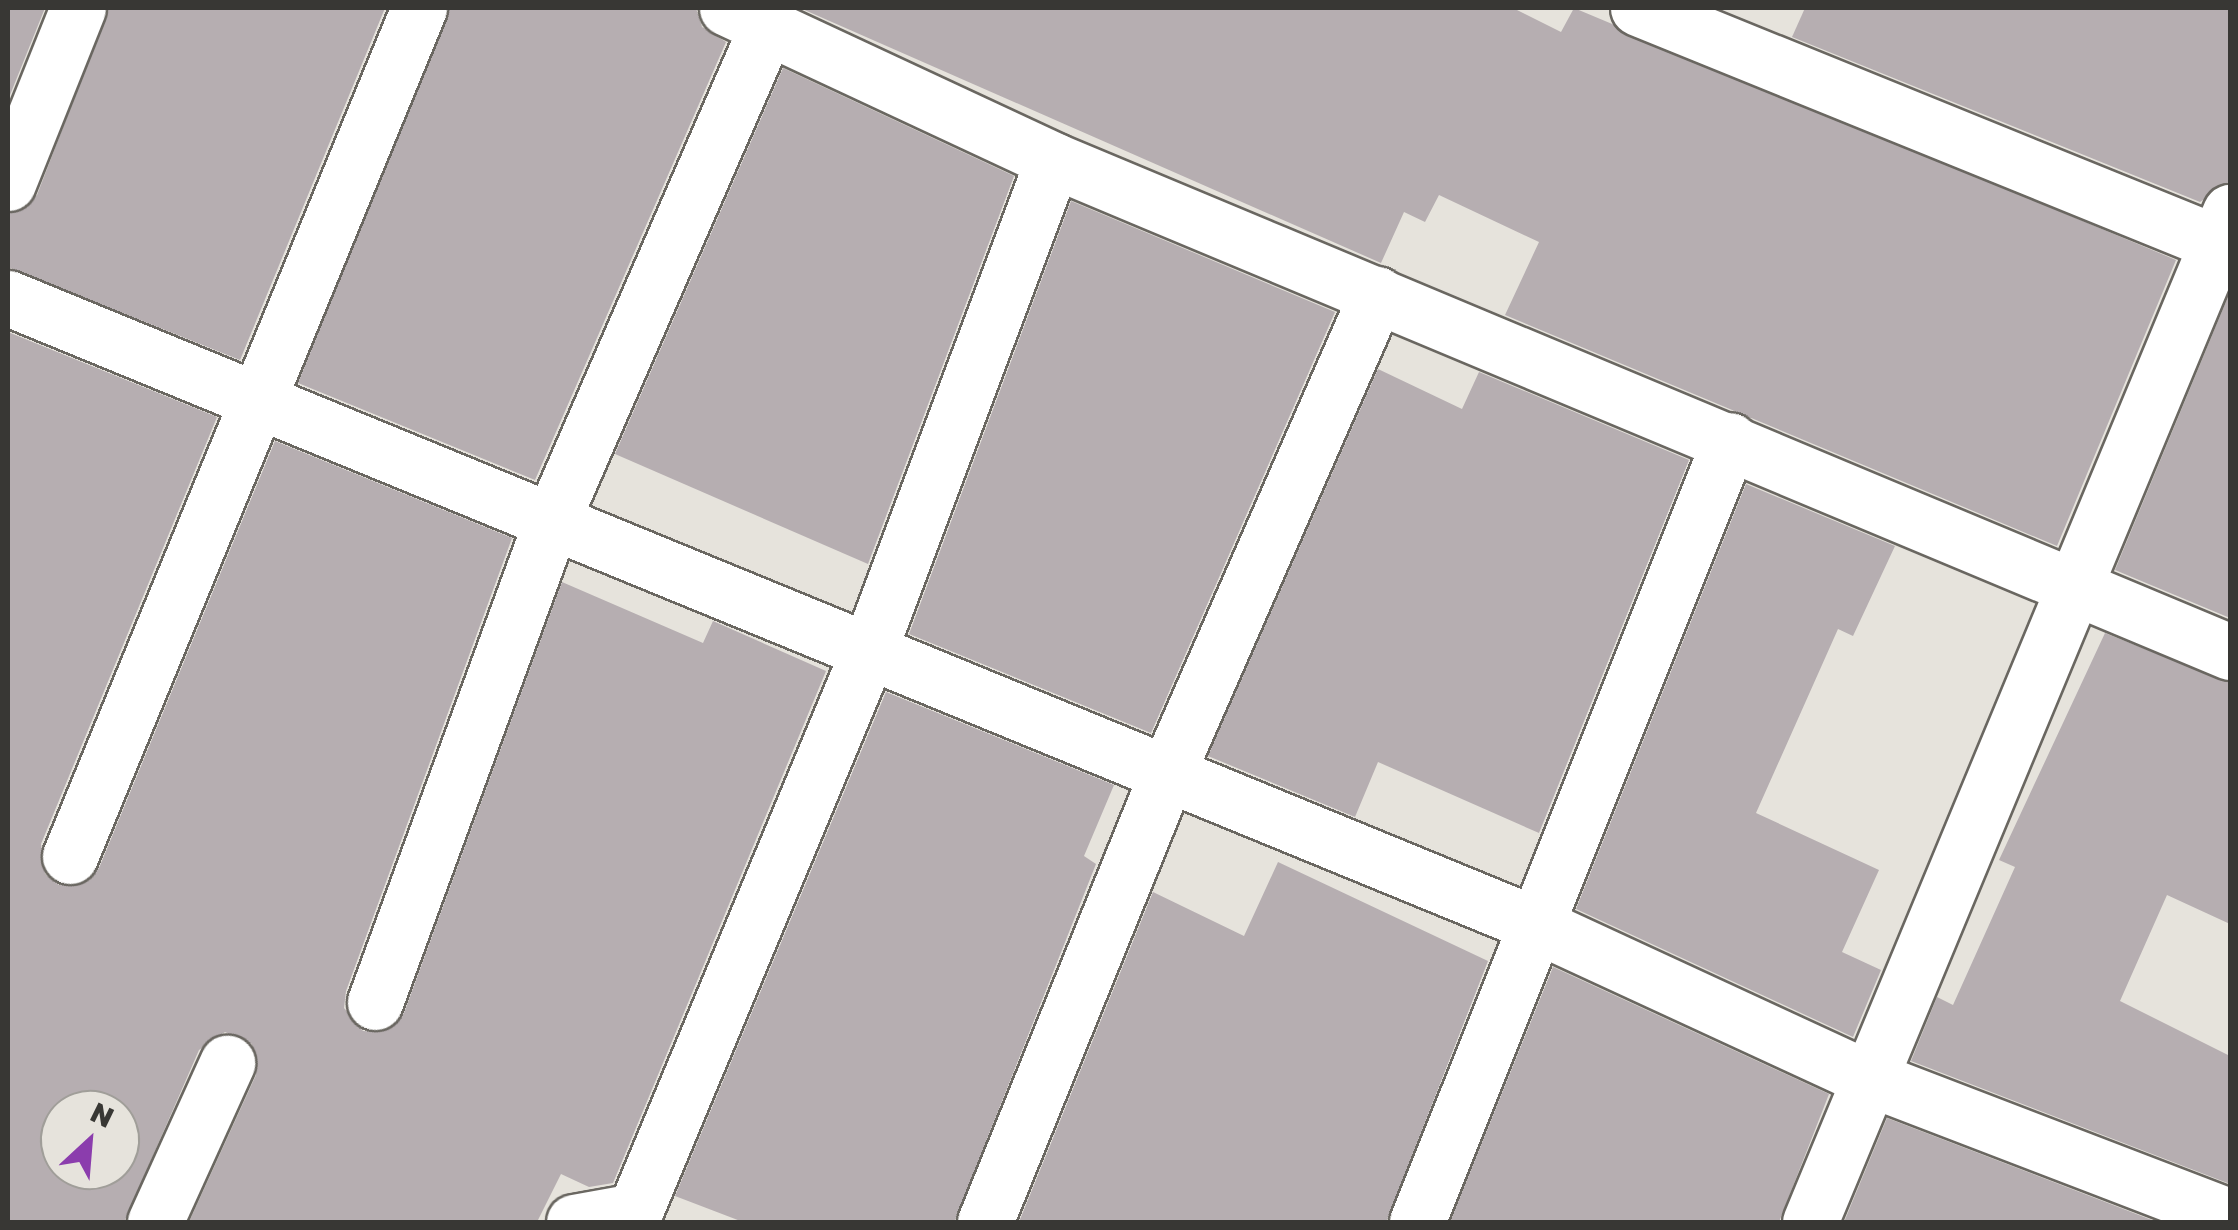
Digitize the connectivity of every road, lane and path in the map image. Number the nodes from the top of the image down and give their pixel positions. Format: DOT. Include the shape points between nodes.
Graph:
graph roads {
  1 [pos="78,8"];
  2 [pos="419,8"];
  3 [pos="1638,8"];
  4 [pos="748,15"];
  5 [pos="1053,160"];
  6 [pos="8,183"];
  7 [pos="2224,228"];
  8 [pos="1377,294"];
  9 [pos="8,298"];
  10 [pos="259,402"];
  11 [pos="1730,440"];
  12 [pos="552,520"];
  13 [pos="2073,587"];
  14 [pos="869,650"];
  15 [pos="2230,652"];
  16 [pos="1167,773"];
  17 [pos="70,856"];
  18 [pos="1532,923"];
  19 [pos="376,1002"];
  20 [pos="226,1064"];
  21 [pos="1866,1077"];
  22 [pos="2230,1217"];
  23 [pos="154,1222"];
  24 [pos="574,1222"];
  25 [pos="984,1222"];
  26 [pos="1417,1222"];
  27 [pos="1810,1222"];
  1 -- 6 [label="street"];
  2 -- 10 [label="street"];
  3 -- 7 [label="street"];
  4 -- 5 [label="street"];
  4 -- 12 [label="street"];
  5 -- 8 [label="street"];
  5 -- 14 [label="street"];
  7 -- 13 [label="street"];
  8 -- 11 [label="street"];
  8 -- 16 [label="street"];
  9 -- 10 [label="street"];
  10 -- 12 [label="street"];
  10 -- 17 [label="street"];
  11 -- 13 [label="street"];
  11 -- 18 [label="street"];
  12 -- 14 [label="street"];
  12 -- 19 [label="street"];
  13 -- 15 [label="street"];
  13 -- 21 [label="street"];
  14 -- 16 [label="street"];
  14 -- 24 [label="street" via="635,1211"];
  16 -- 18 [label="street"];
  16 -- 25 [label="street"];
  18 -- 21 [label="street"];
  18 -- 26 [label="street"];
  20 -- 23 [label="street"];
  21 -- 22 [label="street"];
  21 -- 27 [label="street"];
}
